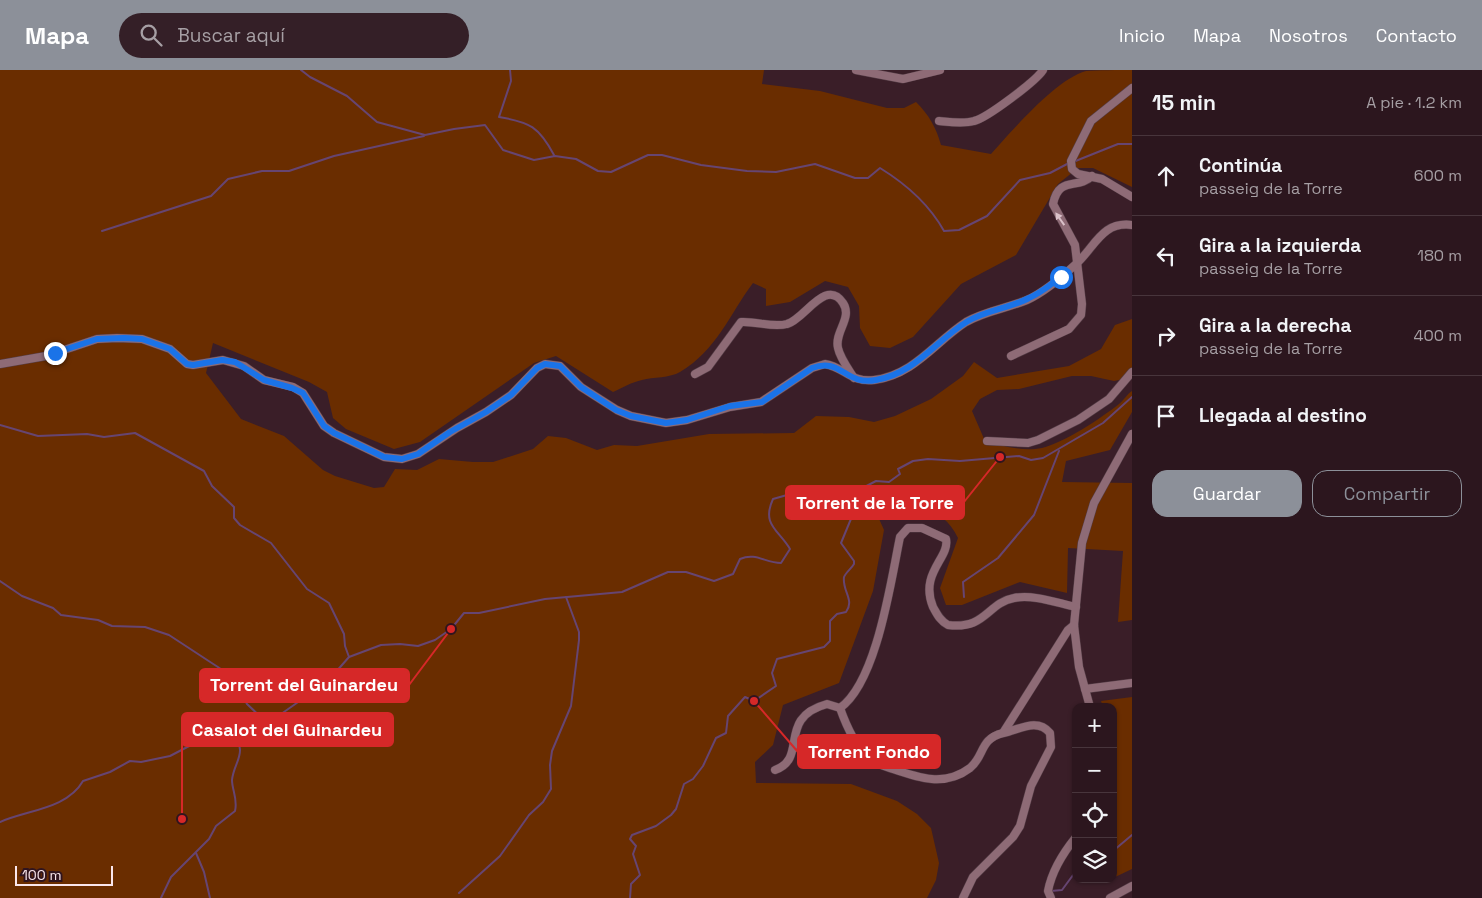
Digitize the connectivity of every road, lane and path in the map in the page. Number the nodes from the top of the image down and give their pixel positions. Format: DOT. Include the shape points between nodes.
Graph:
graph roads {
  1 [pos="856,70"];
  2 [pos="940,70"];
  3 [pos="1043,70"];
  4 [pos="1132,88"];
  5 [pos="939,121"];
  6 [pos="1092,176"];
  7 [pos="1132,197"];
  8 [pos="1132,225"];
  9 [pos="1076,264"];
  10 [pos="1011,356"];
  11 [pos="0,364"];
  12 [pos="1132,372"];
  13 [pos="695,374"];
  14 [pos="854,378"];
  15 [pos="1132,434"];
  16 [pos="987,440"];
  17 [pos="1076,607"];
  18 [pos="1074,625"];
  19 [pos="1132,683"];
  20 [pos="1085,689"];
  21 [pos="1089,703"];
  22 [pos="840,708"];
  23 [pos="1003,733"];
  24 [pos="775,770"];
  25 [pos="1075,838"];
  26 [pos="1132,886"];
  27 [pos="963,898"];
  28 [pos="1051,898"];
  29 [pos="1110,898"];
  1 -- 2 [label="street" via="903,79"];
  3 -- 5 [label="street" via="980,120 967,123"];
  4 -- 6 [label="street" via="1092,121 1072,157 1073,171"];
  6 -- 7 [label="street"];
  9 -- 6 [label="street, one-way" via="1073,239 1056,213 1054,201 1063,186"];
  8 -- 9 [label="street" via="1116,225 1106,230"];
  9 -- 10 [label="street" via="1082,304 1079,320 1069,330"];
  9 -- 14 [label="street" via="1037,295 966,323 910,368 876,380"];
  11 -- 14 [label="street" via="39,358 97,339 142,339 170,349 187,364 230,360 264,380 292,388 307,397 328,429 384,457 402,459 418,454 486,412 511,395 545,364 560,366 581,387 616,410 666,423 730,406 762,402 822,364"];
  12 -- 16 [label="street" via="1109,399 1078,420 1038,440"];
  13 -- 14 [label="street" via="708,367 741,322 773,326 788,324 819,298 828,295 837,297 845,308 838,348"];
  15 -- 17 [label="street" via="1099,492 1086,524"];
  17 -- 18 [label="street"];
  17 -- 22 [label="street" via="1033,598 1014,598 997,605 976,622 958,626 945,624 934,607 929,590 946,539 922,528 911,527 900,537 878,641 851,698"];
  18 -- 20 [label="street"];
  18 -- 23 [label="street"];
  19 -- 20 [label="street"];
  20 -- 21 [label="street"];
  22 -- 23 [label="street" via="847,726 870,759 926,780 939,780 969,769 987,740"];
  22 -- 24 [label="street" via="827,704 802,716 789,759"];
  23 -- 27 [label="street" via="1031,725 1041,726 1050,733 1052,747 1031,786 1017,831 980,868"];
  25 -- 28 [label="street" via="1055,870 1048,890"];
  26 -- 29 [label="street"];
}
